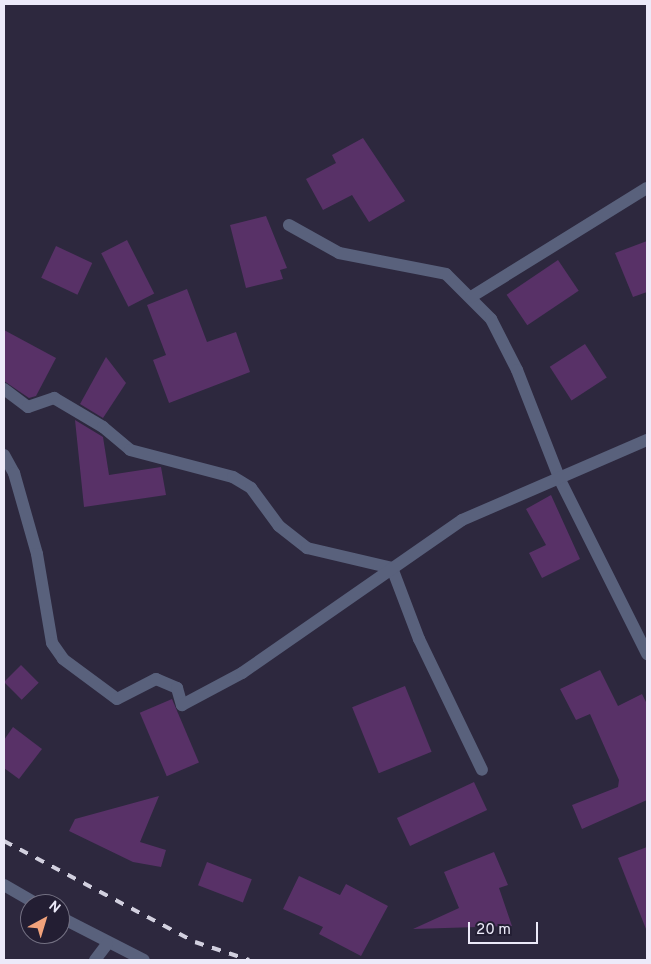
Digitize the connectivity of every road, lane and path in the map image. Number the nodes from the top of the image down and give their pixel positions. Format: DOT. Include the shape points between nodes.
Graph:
graph roads {
  1 [pos="647,188"];
  2 [pos="289,224"];
  3 [pos="471,297"];
  4 [pos="4,388"];
  5 [pos="647,440"];
  6 [pos="4,455"];
  7 [pos="560,480"];
  8 [pos="392,568"];
  9 [pos="647,654"];
  10 [pos="482,770"];
  11 [pos="4,885"];
  12 [pos="20,894"];
  13 [pos="70,923"];
  14 [pos="107,944"];
  15 [pos="95,960"];
  16 [pos="144,960"];
  1 -- 3 [label="street"];
  2 -- 3 [label="street" via="339,253 446,274"];
  3 -- 7 [label="street" via="491,319 517,370"];
  4 -- 8 [label="street" via="28,407 54,398 104,427 130,450 233,477 251,488 279,526 307,548"];
  5 -- 7 [label="street"];
  6 -- 8 [label="street" via="14,473 37,554 52,643 63,659 118,699 156,679 177,688 182,705 242,673"];
  7 -- 8 [label="street" via="462,520"];
  7 -- 9 [label="street"];
  8 -- 10 [label="street" via="419,639"];
  11 -- 12 [label="street"];
  13 -- 14 [label="street"];
  14 -- 15 [label="street"];
  14 -- 16 [label="street"];
}
